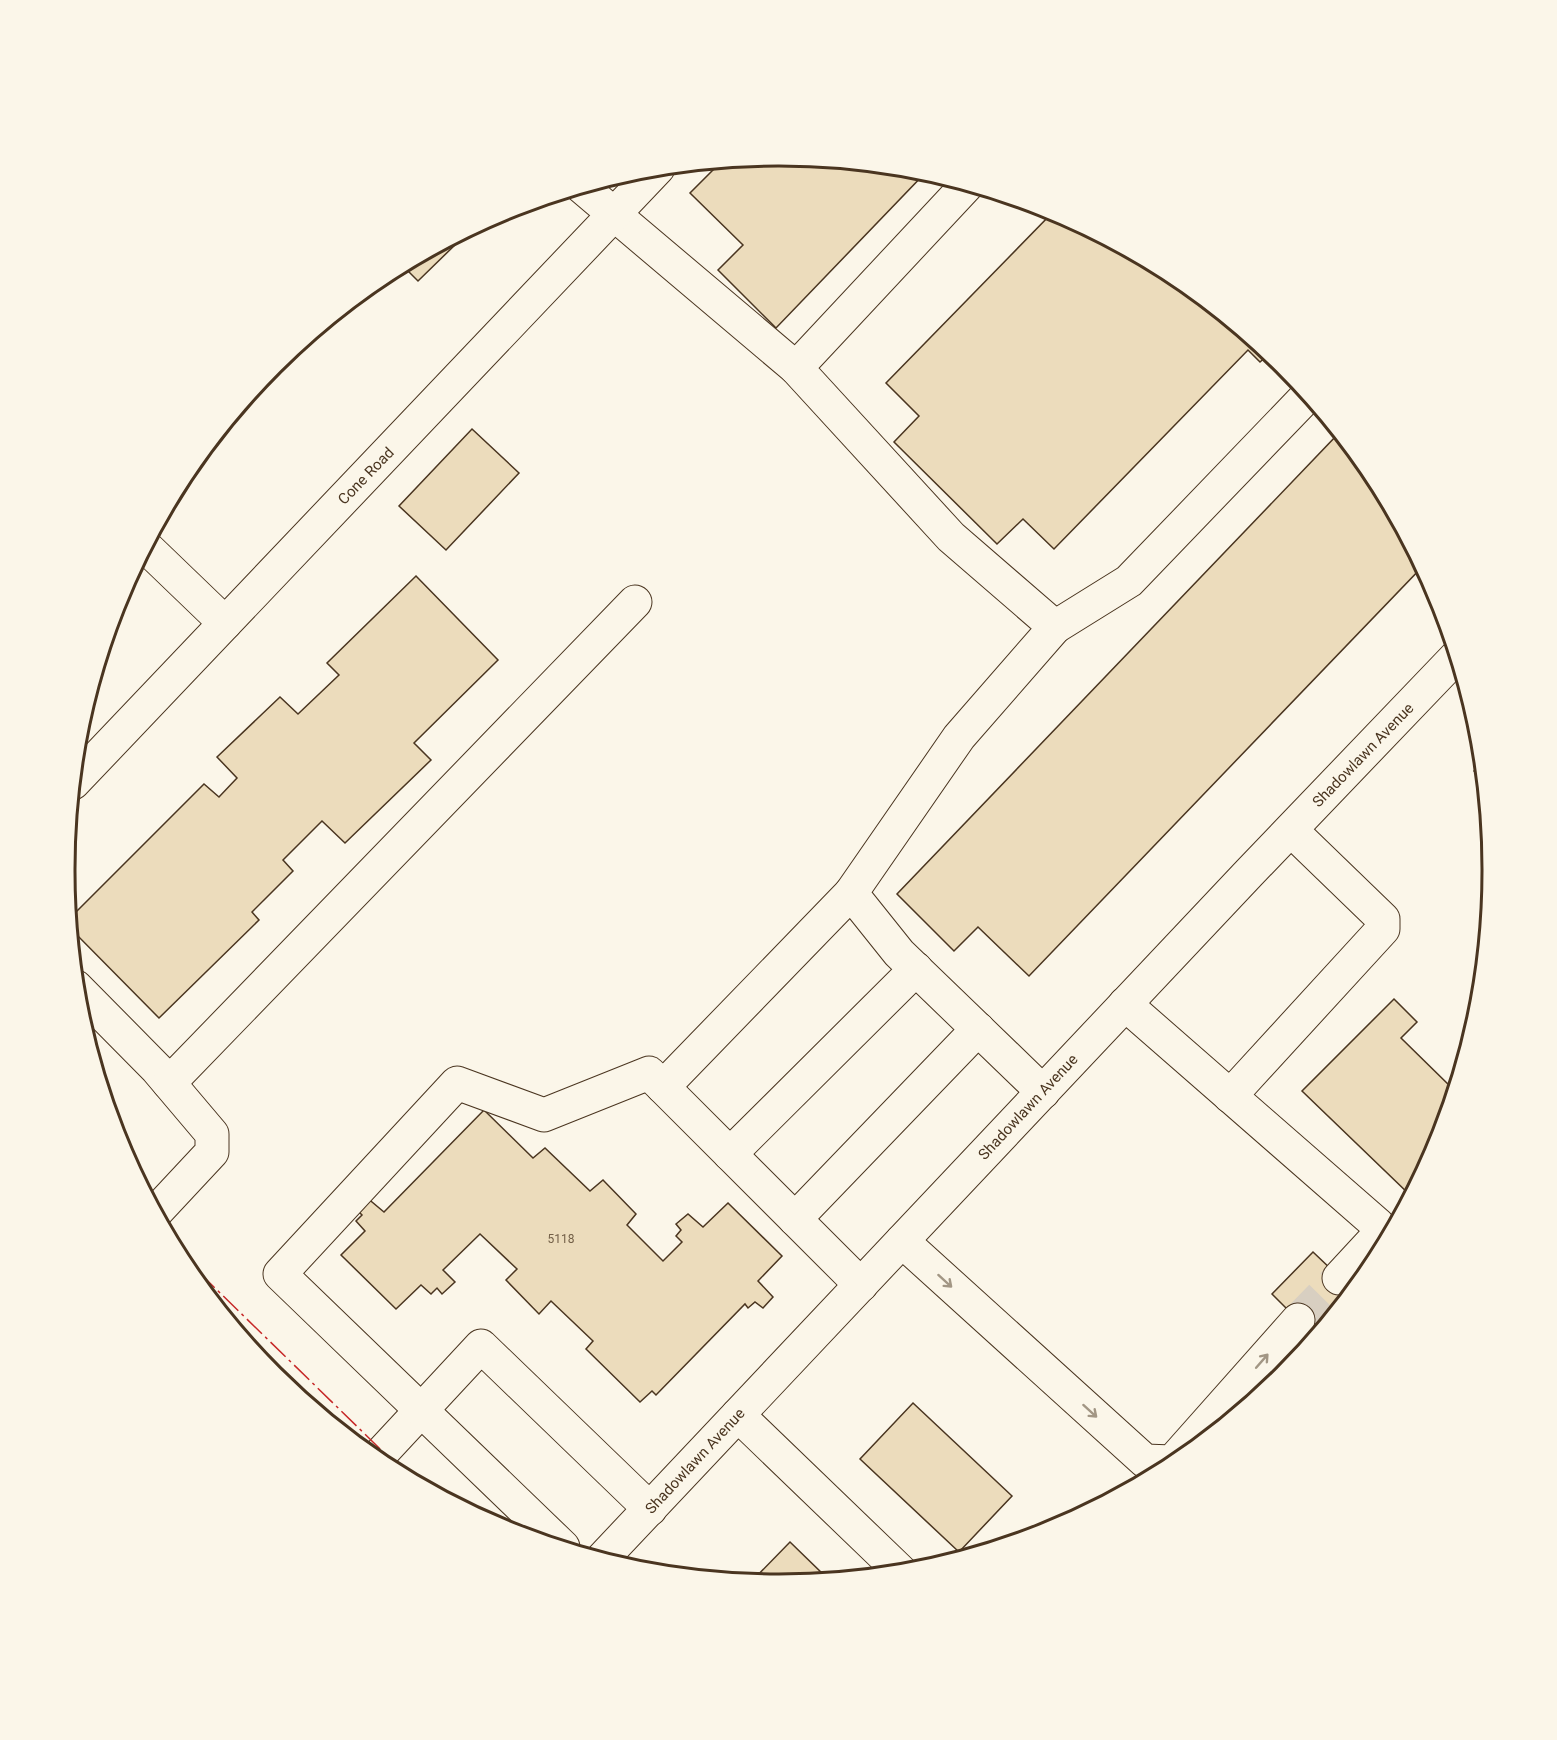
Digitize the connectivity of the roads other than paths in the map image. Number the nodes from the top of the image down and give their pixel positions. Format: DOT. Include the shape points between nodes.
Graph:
graph roads {
  1 [pos="647,179"];
  2 [pos="961,190"];
  3 [pos="588,192"];
  4 [pos="614,214"];
  5 [pos="796,368"];
  6 [pos="1302,401"];
  7 [pos="152,552"];
  8 [pos="635,602"];
  9 [pos="225,623"];
  10 [pos="1055,627"];
  11 [pos="1451,663"];
  12 [pos="82,774"];
  13 [pos="1291,830"];
  14 [pos="851,893"];
  15 [pos="916,969"];
  16 [pos="88,999"];
  17 [pos="1125,1004"];
  18 [pos="978,1029"];
  19 [pos="169,1083"];
  20 [pos="663,1087"];
  21 [pos="1043,1092"];
  22 [pos="1230,1096"];
  23 [pos="730,1154"];
  24 [pos="161,1207"];
  25 [pos="795,1219"];
  26 [pos="902,1241"];
  27 [pos="1339,1278"];
  28 [pos="861,1285"];
  29 [pos="1298,1320"];
  30 [pos="422,1410"];
  31 [pos="738,1415"];
  32 [pos="1194,1437"];
  33 [pos="383,1451"];
  34 [pos="1158,1461"];
  35 [pos="650,1509"];
  36 [pos="551,1536"];
  37 [pos="608,1553"];
  38 [pos="892,1564"];
  1 -- 4 [label="street, Cone Road"];
  2 -- 5 [label="street"];
  3 -- 4 [label="street"];
  4 -- 5 [label="street"];
  4 -- 9 [label="street, Cone Road"];
  5 -- 10 [label="street" via="951,537"];
  6 -- 10 [label="street" via="1129,581"];
  7 -- 9 [label="street"];
  8 -- 19 [label="street"];
  9 -- 12 [label="street, Cone Road"];
  10 -- 14 [label="street" via="959,737"];
  11 -- 13 [label="street, Shadowlawn Avenue"];
  13 -- 17 [label="street, Shadowlawn Avenue"];
  13 -- 22 [label="street" via="1383,919 1383,929"];
  14 -- 15 [label="street"];
  14 -- 20 [label="street"];
  15 -- 18 [label="street"];
  15 -- 23 [label="street"];
  16 -- 19 [label="street"];
  17 -- 21 [label="street, Shadowlawn Avenue"];
  17 -- 22 [label="street"];
  18 -- 21 [label="street"];
  18 -- 25 [label="street"];
  19 -- 24 [label="street" via="212,1134 212,1152"];
  20 -- 23 [label="street"];
  20 -- 30 [label="street" via="650,1073 544,1115 457,1083 280,1274"];
  21 -- 26 [label="street, Shadowlawn Avenue"];
  22 -- 27 [label="street" via="1378,1226 1376,1238"];
  23 -- 25 [label="street"];
  25 -- 28 [label="street"];
  26 -- 28 [label="street, Shadowlawn Avenue"];
  26 -- 34 [label="street, one-way" via="1145,1461"];
  28 -- 31 [label="street, Shadowlawn Avenue"];
  32 -- 29 [label="street, one-way"];
  30 -- 33 [label="street"];
  30 -- 35 [label="street" via="481,1346"];
  30 -- 36 [label="street"];
  31 -- 35 [label="street, Shadowlawn Avenue"];
  31 -- 38 [label="street"];
  35 -- 37 [label="street, Shadowlawn Avenue"];
}
